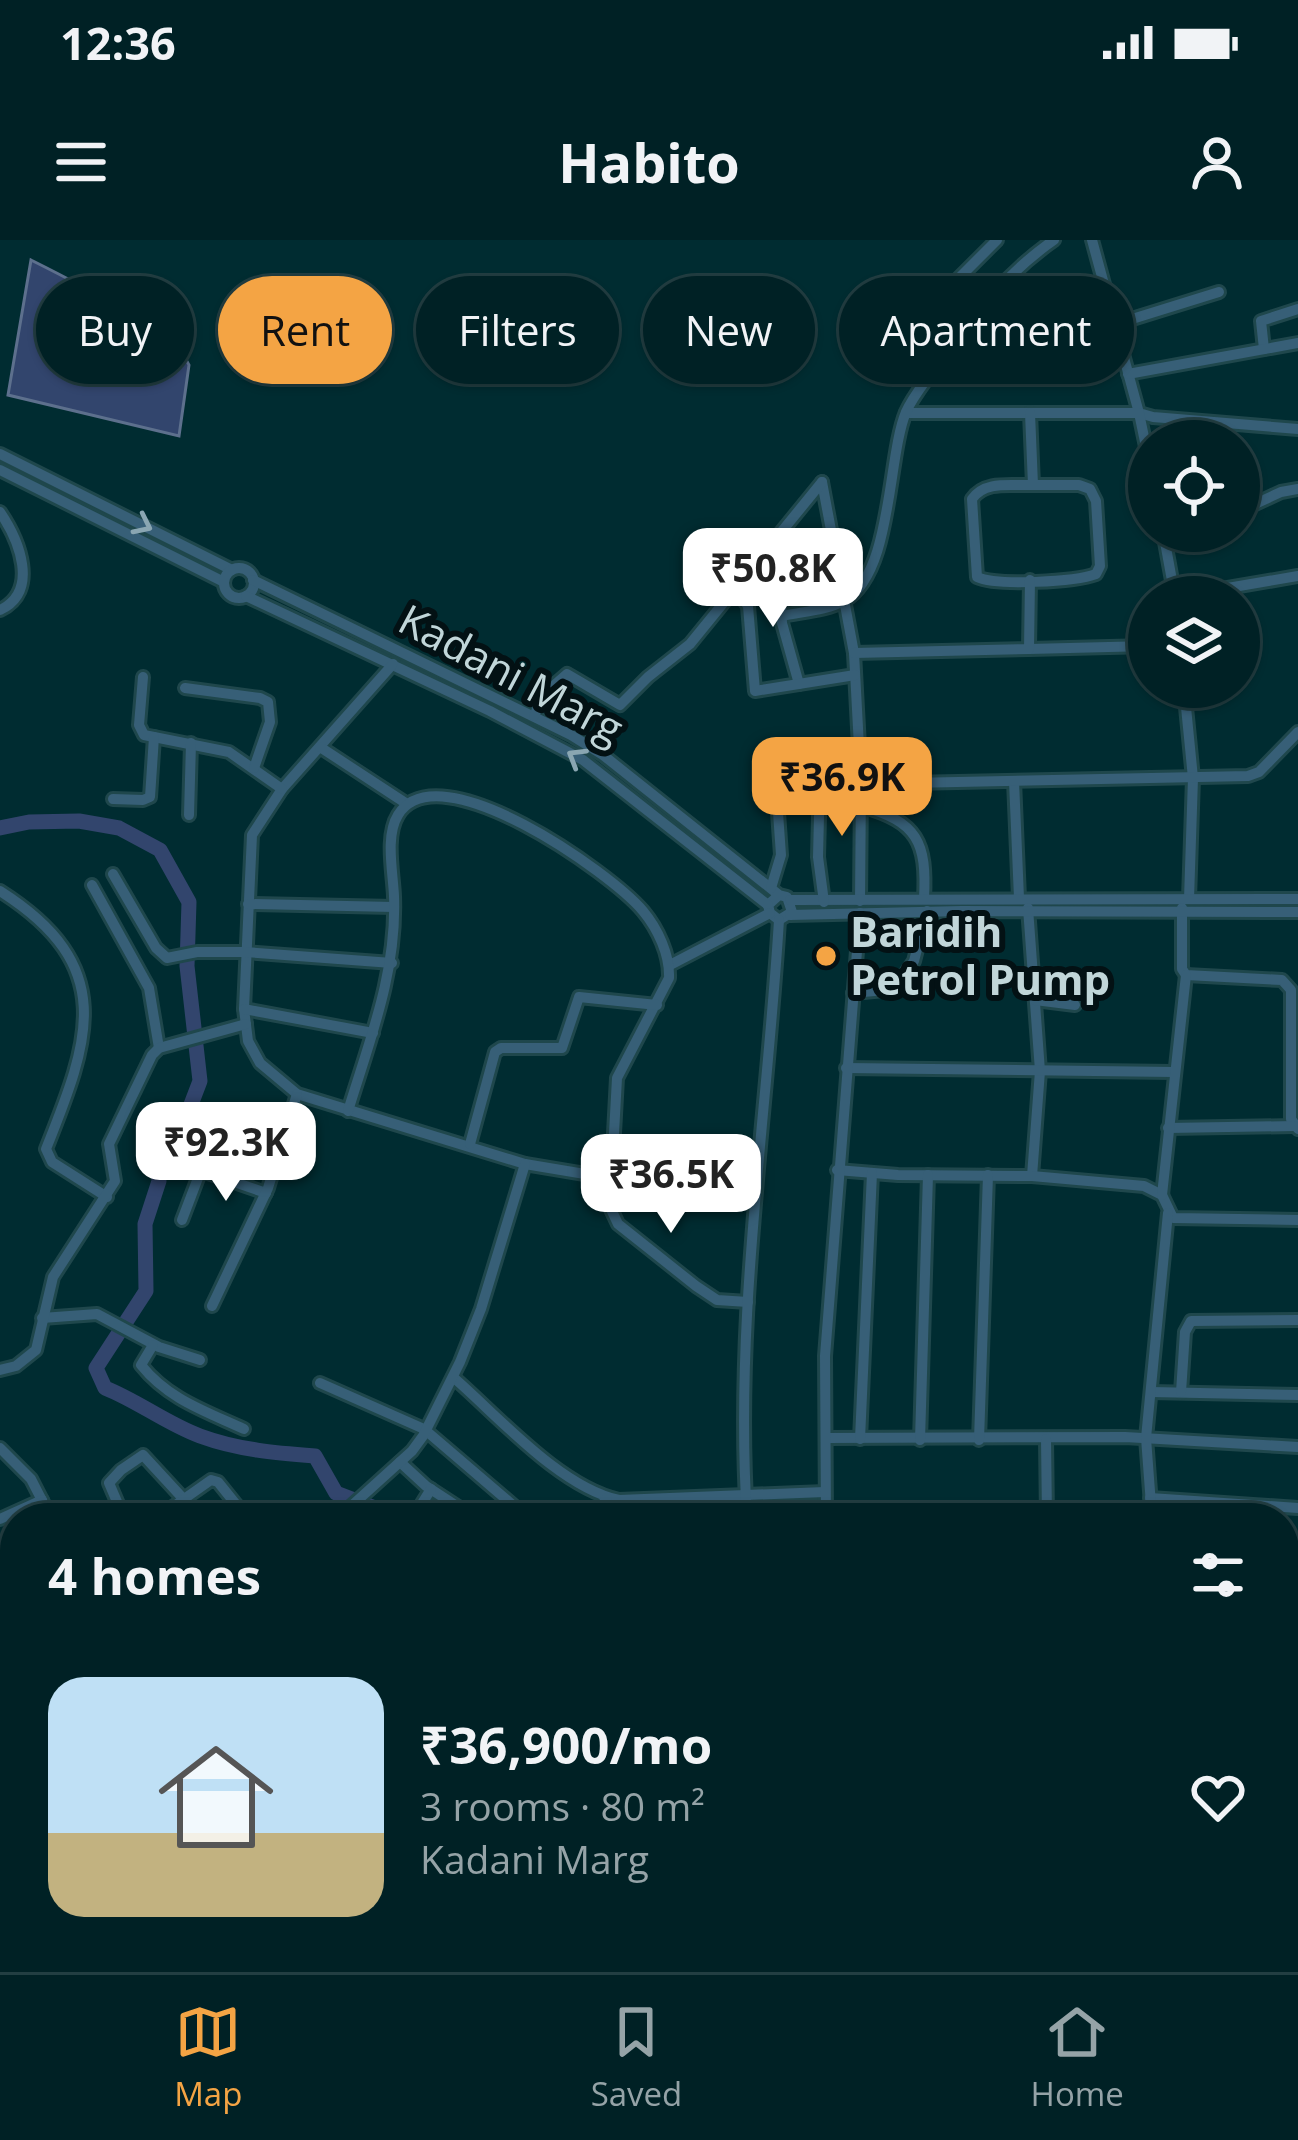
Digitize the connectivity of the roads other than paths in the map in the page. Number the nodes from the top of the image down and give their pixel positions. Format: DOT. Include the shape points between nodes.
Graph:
graph roads {
  1 [pos="997,240"];
  2 [pos="1052,241"];
  3 [pos="1097,241"];
  4 [pos="962,276"];
  5 [pos="1105,276"];
  6 [pos="1219,292"];
  7 [pos="1298,309"];
  8 [pos="1134,318"];
  9 [pos="1298,343"];
  10 [pos="1264,350"];
  11 [pos="1134,373"];
  12 [pos="1131,384"];
  13 [pos="906,413"];
  14 [pos="1030,413"];
  15 [pos="1139,413"];
  16 [pos="1140,420"];
  17 [pos="1298,429"];
  18 [pos="0,454"];
  19 [pos="0,470"];
  20 [pos="1033,485"];
  21 [pos="1298,489"];
  22 [pos="1260,502"];
  23 [pos="0,512"];
  24 [pos="232,569"];
  25 [pos="1298,576"];
  26 [pos="253,580"];
  27 [pos="1030,580"];
  28 [pos="224,582"];
  29 [pos="1260,582"];
  30 [pos="780,583"];
  31 [pos="735,588"];
  32 [pos="246,596"];
  33 [pos="844,601"];
  34 [pos="0,610"];
  35 [pos="782,616"];
  36 [pos="1128,647"];
  37 [pos="1029,649"];
  38 [pos="854,653"];
  39 [pos="393,664"];
  40 [pos="855,675"];
  41 [pos="143,676"];
  42 [pos="799,684"];
  43 [pos="184,688"];
  44 [pos="1186,708"];
  45 [pos="534,716"];
  46 [pos="1298,732"];
  47 [pos="154,737"];
  48 [pos="191,743"];
  49 [pos="320,747"];
  50 [pos="254,767"];
  51 [pos="861,778"];
  52 [pos="1193,778"];
  53 [pos="1014,781"];
  54 [pos="776,784"];
  55 [pos="282,789"];
  56 [pos="113,799"];
  57 [pos="407,804"];
  58 [pos="861,806"];
  59 [pos="189,815"];
  60 [pos="113,874"];
  61 [pos="92,885"];
  62 [pos="0,891"];
  63 [pos="780,895"];
  64 [pos="1023,898"];
  65 [pos="1185,899"];
  66 [pos="1298,899"];
  67 [pos="824,902"];
  68 [pos="248,904"];
  69 [pos="926,905"];
  70 [pos="394,907"];
  71 [pos="860,907"];
  72 [pos="1298,912"];
  73 [pos="777,913"];
  74 [pos="1028,913"];
  75 [pos="1182,913"];
  76 [pos="245,952"];
  77 [pos="392,963"];
  78 [pos="670,965"];
  79 [pos="1186,975"];
  80 [pos="853,993"];
  81 [pos="1035,1000"];
  82 [pos="657,1005"];
  83 [pos="1075,1005"];
  84 [pos="244,1009"];
  85 [pos="246,1024"];
  86 [pos="374,1033"];
  87 [pos="159,1048"];
  88 [pos="846,1068"];
  89 [pos="1040,1071"];
  90 [pos="1173,1072"];
  91 [pos="297,1094"];
  92 [pos="348,1111"];
  93 [pos="1296,1127"];
  94 [pos="1168,1128"];
  95 [pos="470,1144"];
  96 [pos="281,1145"];
  97 [pos="525,1164"];
  98 [pos="837,1170"];
  99 [pos="202,1172"];
  100 [pos="872,1173"];
  101 [pos="928,1175"];
  102 [pos="988,1175"];
  103 [pos="1032,1176"];
  104 [pos="609,1180"];
  105 [pos="266,1192"];
  106 [pos="1162,1195"];
  107 [pos="107,1197"];
  108 [pos="752,1202"];
  109 [pos="1168,1213"];
  110 [pos="182,1220"];
  111 [pos="1298,1220"];
  112 [pos="748,1302"];
  113 [pos="212,1306"];
  114 [pos="42,1318"];
  115 [pos="1298,1320"];
  116 [pos="153,1345"];
  117 [pos="200,1360"];
  118 [pos="0,1370"];
  119 [pos="453,1377"];
  120 [pos="320,1383"];
  121 [pos="1150,1392"];
  122 [pos="1181,1392"];
  123 [pos="1298,1395"];
  124 [pos="424,1429"];
  125 [pos="244,1430"];
  126 [pos="826,1438"];
  127 [pos="860,1438"];
  128 [pos="1146,1438"];
  129 [pos="1046,1439"];
  130 [pos="920,1440"];
  131 [pos="979,1440"];
  132 [pos="1298,1447"];
  133 [pos="0,1448"];
  134 [pos="400,1462"];
  135 [pos="431,1489"];
  136 [pos="825,1492"];
  137 [pos="745,1496"];
  138 [pos="185,1498"];
  139 [pos="607,1498"];
  140 [pos="1150,1498"];
  141 [pos="42,1500"];
  142 [pos="35,1503"];
  143 [pos="44,1503"];
  144 [pos="117,1503"];
  145 [pos="178,1503"];
  146 [pos="189,1503"];
  147 [pos="234,1503"];
  148 [pos="352,1503"];
  149 [pos="422,1503"];
  150 [pos="452,1503"];
  151 [pos="505,1503"];
  152 [pos="603,1503"];
  153 [pos="746,1503"];
  154 [pos="825,1503"];
  155 [pos="1047,1503"];
  156 [pos="1150,1503"];
  157 [pos="1224,1503"];
  1 -- 4 [label="street"];
  2 -- 13 [label="street" via="967,324"];
  3 -- 5 [label="street"];
  6 -- 8 [label="street"];
  7 -- 10 [label="street" via="1261,321"];
  9 -- 10 [label="street"];
  10 -- 11 [label="street"];
  12 -- 15 [label="street"];
  13 -- 14 [label="street"];
  13 -- 33 [label="street" via="873,560"];
  14 -- 15 [label="street"];
  14 -- 20 [label="street"];
  15 -- 16 [label="street"];
  15 -- 17 [label="street"];
  18 -- 24 [label="street, one-way"];
  19 -- 28 [label="street"];
  20 -- 27 [label="street" via="983,486 972,499 977,577"];
  20 -- 27 [label="street" via="1090,489 1100,566 1087,578"];
  21 -- 22 [label="street"];
  23 -- 34 [label="street" via="16,540 23,584"];
  24 -- 26 [label="street"];
  24 -- 28 [label="street"];
  25 -- 29 [label="street"];
  26 -- 32 [label="street"];
  26 -- 45 [label="street, Kadani Marg"];
  27 -- 37 [label="street"];
  28 -- 32 [label="street" via="229,594"];
  30 -- 35 [label="street"];
  31 -- 33 [label="street" via="822,482"];
  31 -- 42 [label="street" via="748,606 755,691"];
  31 -- 45 [label="street" via="690,644 620,705 567,674"];
  32 -- 39 [label="street, Kadani Marg"];
  33 -- 35 [label="street"];
  33 -- 38 [label="street"];
  35 -- 42 [label="street"];
  36 -- 37 [label="street"];
  37 -- 38 [label="street"];
  38 -- 40 [label="street"];
  39 -- 49 [label="street"];
  73 -- 39 [label="street, Kadani Marg, one-way" via="584,760"];
  40 -- 42 [label="street"];
  40 -- 51 [label="street"];
  41 -- 47 [label="street" via="139,725"];
  43 -- 50 [label="street" via="268,702 270,722"];
  44 -- 52 [label="street"];
  45 -- 63 [label="street, Kadani Marg" via="603,755"];
  46 -- 52 [label="street" via="1259,772"];
  47 -- 48 [label="street"];
  47 -- 56 [label="street" via="150,796"];
  48 -- 50 [label="street"];
  48 -- 59 [label="street"];
  49 -- 55 [label="street"];
  49 -- 57 [label="street"];
  50 -- 55 [label="street"];
  51 -- 53 [label="street"];
  51 -- 58 [label="street"];
  51 -- 67 [label="street" via="820,777"];
  52 -- 53 [label="street"];
  52 -- 65 [label="street"];
  53 -- 64 [label="street"];
  54 -- 63 [label="street"];
  55 -- 68 [label="street" via="252,835"];
  57 -- 70 [label="street" via="393,826"];
  57 -- 78 [label="street" via="447,796 517,820 626,894 658,934"];
  58 -- 69 [label="street" via="892,815 918,837"];
  58 -- 71 [label="street"];
  60 -- 76 [label="street" via="167,958"];
  61 -- 87 [label="street" via="149,988"];
  62 -- 107 [label="street" via="48,926 79,982 87,1016 80,1060 46,1149 52,1162"];
  63 -- 67 [label="street"];
  63 -- 73 [label="street"];
  63 -- 73 [label="street"];
  64 -- 65 [label="street"];
  64 -- 69 [label="street"];
  64 -- 74 [label="street"];
  65 -- 66 [label="street"];
  65 -- 75 [label="street"];
  67 -- 71 [label="street"];
  68 -- 70 [label="street"];
  68 -- 76 [label="street"];
  69 -- 71 [label="street"];
  69 -- 74 [label="street"];
  69 -- 80 [label="street" via="914,962 895,989"];
  70 -- 77 [label="street"];
  71 -- 73 [label="street"];
  71 -- 80 [label="street"];
  72 -- 75 [label="street"];
  73 -- 78 [label="street"];
  73 -- 108 [label="street"];
  74 -- 75 [label="street"];
  74 -- 81 [label="street"];
  75 -- 79 [label="street"];
  76 -- 77 [label="street"];
  76 -- 84 [label="street"];
  77 -- 86 [label="street"];
  78 -- 82 [label="street"];
  79 -- 90 [label="street"];
  79 -- 93 [label="street" via="1287,983"];
  80 -- 88 [label="street"];
  81 -- 83 [label="street"];
  81 -- 89 [label="street"];
  82 -- 95 [label="street" via="579,997 562,1048 495,1052"];
  82 -- 104 [label="street" via="617,1078"];
  84 -- 85 [label="street"];
  84 -- 86 [label="street"];
  85 -- 87 [label="street"];
  85 -- 91 [label="street" via="260,1063"];
  86 -- 92 [label="street"];
  87 -- 107 [label="street" via="109,1144 115,1181"];
  88 -- 89 [label="street"];
  88 -- 98 [label="street"];
  89 -- 90 [label="street"];
  89 -- 103 [label="street"];
  90 -- 94 [label="street"];
  91 -- 92 [label="street"];
  91 -- 96 [label="street"];
  92 -- 95 [label="street"];
  93 -- 94 [label="street"];
  94 -- 106 [label="street"];
  95 -- 97 [label="street"];
  96 -- 99 [label="street" via="220,1126"];
  96 -- 105 [label="street"];
  97 -- 104 [label="street"];
  97 -- 119 [label="street"];
  98 -- 100 [label="street"];
  98 -- 126 [label="street"];
  99 -- 105 [label="street"];
  99 -- 110 [label="street"];
  100 -- 101 [label="street"];
  100 -- 127 [label="street"];
  101 -- 102 [label="street"];
  101 -- 130 [label="street"];
  102 -- 103 [label="street"];
  102 -- 131 [label="street"];
  103 -- 106 [label="street" via="1144,1186"];
  104 -- 108 [label="street"];
  104 -- 112 [label="street" via="618,1224 718,1300"];
  105 -- 113 [label="street"];
  106 -- 109 [label="street"];
  107 -- 114 [label="street" via="53,1276"];
  108 -- 112 [label="street"];
  109 -- 111 [label="street" via="1184,1220"];
  109 -- 121 [label="street"];
  112 -- 137 [label="street"];
  114 -- 116 [label="street" via="88,1313"];
  114 -- 118 [label="street" via="36,1350"];
  115 -- 122 [label="street" via="1191,1322"];
  116 -- 117 [label="street"];
  116 -- 125 [label="street" via="141,1365 159,1384"];
  119 -- 124 [label="street"];
  119 -- 139 [label="street" via="567,1476"];
  120 -- 124 [label="street"];
  121 -- 122 [label="street"];
  121 -- 128 [label="street"];
  122 -- 123 [label="street"];
  124 -- 134 [label="street"];
  124 -- 151 [label="street"];
  126 -- 127 [label="street"];
  126 -- 136 [label="street"];
  127 -- 130 [label="street"];
  128 -- 129 [label="street"];
  128 -- 132 [label="street"];
  128 -- 140 [label="street"];
  129 -- 131 [label="street"];
  129 -- 155 [label="street"];
  130 -- 131 [label="street"];
  133 -- 141 [label="street"];
  134 -- 135 [label="street"];
  134 -- 148 [label="street"];
  135 -- 149 [label="street"];
  135 -- 150 [label="street"];
  136 -- 137 [label="street"];
  136 -- 154 [label="street"];
  137 -- 139 [label="street"];
  137 -- 153 [label="street"];
  138 -- 144 [label="street" via="143,1456 109,1484"];
  138 -- 145 [label="street"];
  138 -- 146 [label="street"];
  138 -- 147 [label="street" via="215,1480"];
  139 -- 152 [label="street"];
  140 -- 156 [label="street"];
  140 -- 157 [label="street"];
  141 -- 142 [label="street"];
  141 -- 143 [label="street"];
}
